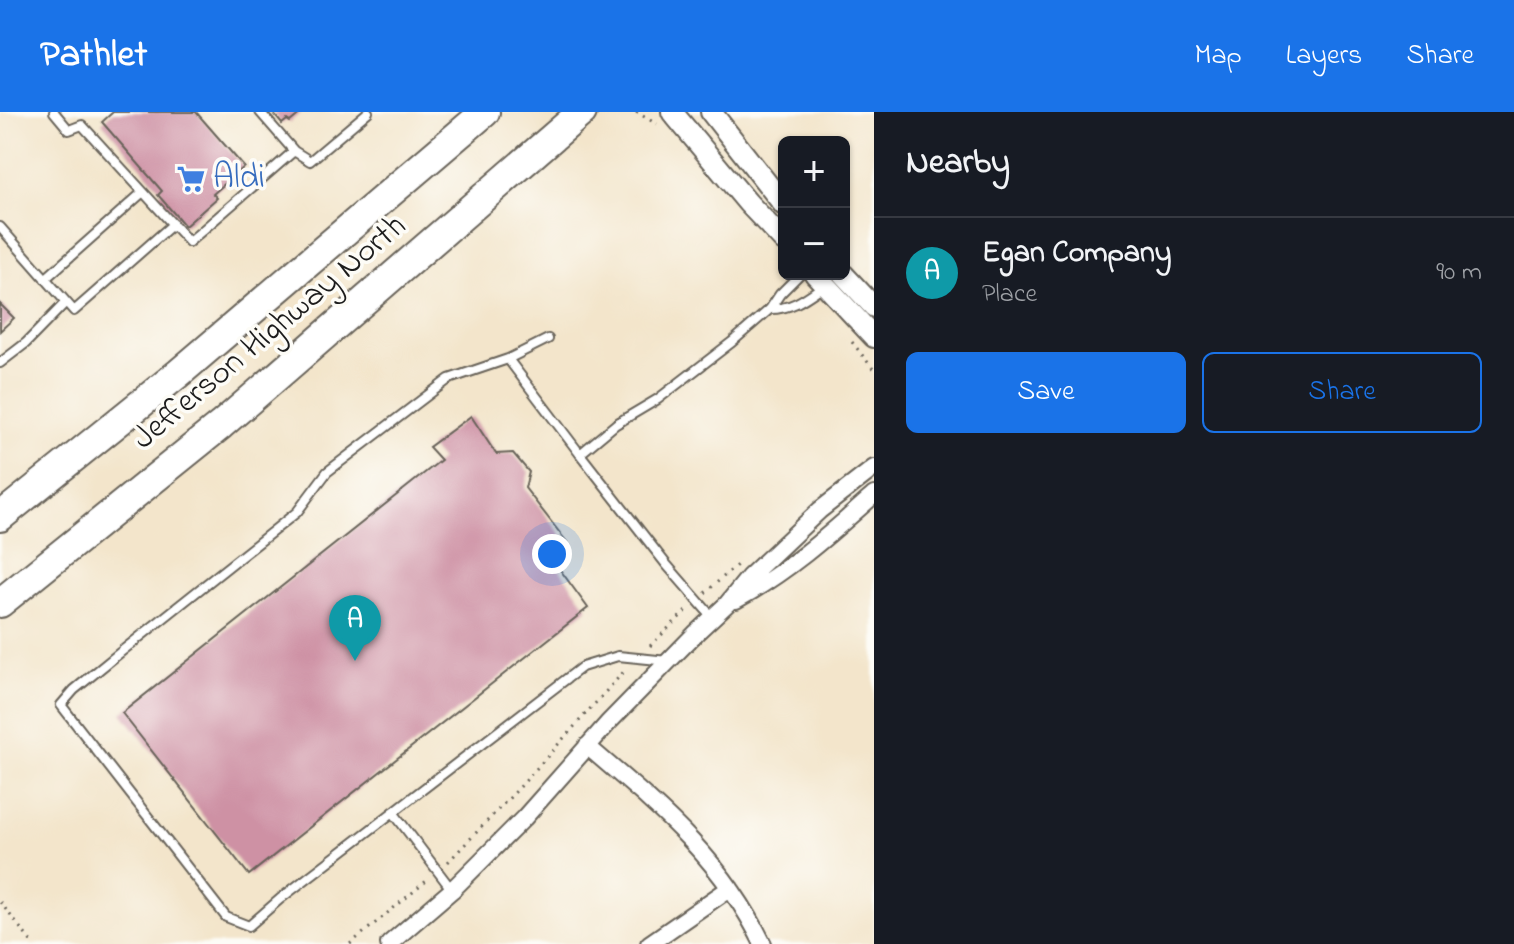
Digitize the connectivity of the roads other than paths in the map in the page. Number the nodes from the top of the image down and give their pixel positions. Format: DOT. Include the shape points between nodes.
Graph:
graph roads {
  1 [pos="54,112"];
  2 [pos="260,112"];
  3 [pos="368,112"];
  4 [pos="485,112"];
  5 [pos="582,112"];
  6 [pos="672,112"];
  7 [pos="711,112"];
  8 [pos="294,151"];
  9 [pos="143,192"];
  10 [pos="778,197"];
  11 [pos="173,224"];
  12 [pos="0,227"];
  13 [pos="778,235"];
  14 [pos="45,279"];
  15 [pos="794,280"];
  16 [pos="820,280"];
  17 [pos="849,280"];
  18 [pos="66,302"];
  19 [pos="874,307"];
  20 [pos="770,309"];
  21 [pos="874,337"];
  22 [pos="548,339"];
  23 [pos="508,359"];
  24 [pos="0,363"];
  25 [pos="580,454"];
  26 [pos="874,468"];
  27 [pos="874,495"];
  28 [pos="0,517"];
  29 [pos="0,603"];
  30 [pos="727,604"];
  31 [pos="713,618"];
  32 [pos="668,661"];
  33 [pos="587,746"];
  34 [pos="393,812"];
  35 [pos="730,888"];
  36 [pos="452,890"];
  37 [pos="389,944"];
  38 [pos="649,944"];
  39 [pos="763,944"];
  1 -- 9 [label="lane" via="69,130 82,125"];
  2 -- 8 [label="lane"];
  3 -- 8 [label="lane" via="310,161"];
  4 -- 28 [label="highway, Jefferson Highway North" via="179,373"];
  5 -- 29 [label="highway, Jefferson Highway North" via="221,425"];
  6 -- 13 [label="street"];
  7 -- 10 [label="street"];
  8 -- 11 [label="lane" via="189,242"];
  9 -- 11 [label="lane"];
  9 -- 14 [label="lane"];
  11 -- 18 [label="lane" via="74,311"];
  12 -- 14 [label="lane"];
  14 -- 18 [label="lane"];
  15 -- 20 [label="lane"];
  16 -- 20 [label="lane" via="790,307"];
  16 -- 21 [label="street"];
  17 -- 19 [label="street"];
  18 -- 24 [label="lane"];
  20 -- 25 [label="lane"];
  22 -- 23 [label="lane"];
  23 -- 25 [label="lane"];
  23 -- 34 [label="lane" via="449,379 327,472 297,512 61,705 226,917 249,926"];
  25 -- 31 [label="lane"];
  26 -- 30 [label="street" via="794,533"];
  27 -- 30 [label="street" via="812,549"];
  30 -- 31 [label="street"];
  31 -- 32 [label="street"];
  32 -- 33 [label="street"];
  32 -- 34 [label="lane" via="618,656 582,667"];
  33 -- 35 [label="street" via="669,816"];
  33 -- 36 [label="street"];
  34 -- 36 [label="lane"];
  35 -- 38 [label="street"];
  35 -- 39 [label="street"];
  36 -- 37 [label="street"];
}
